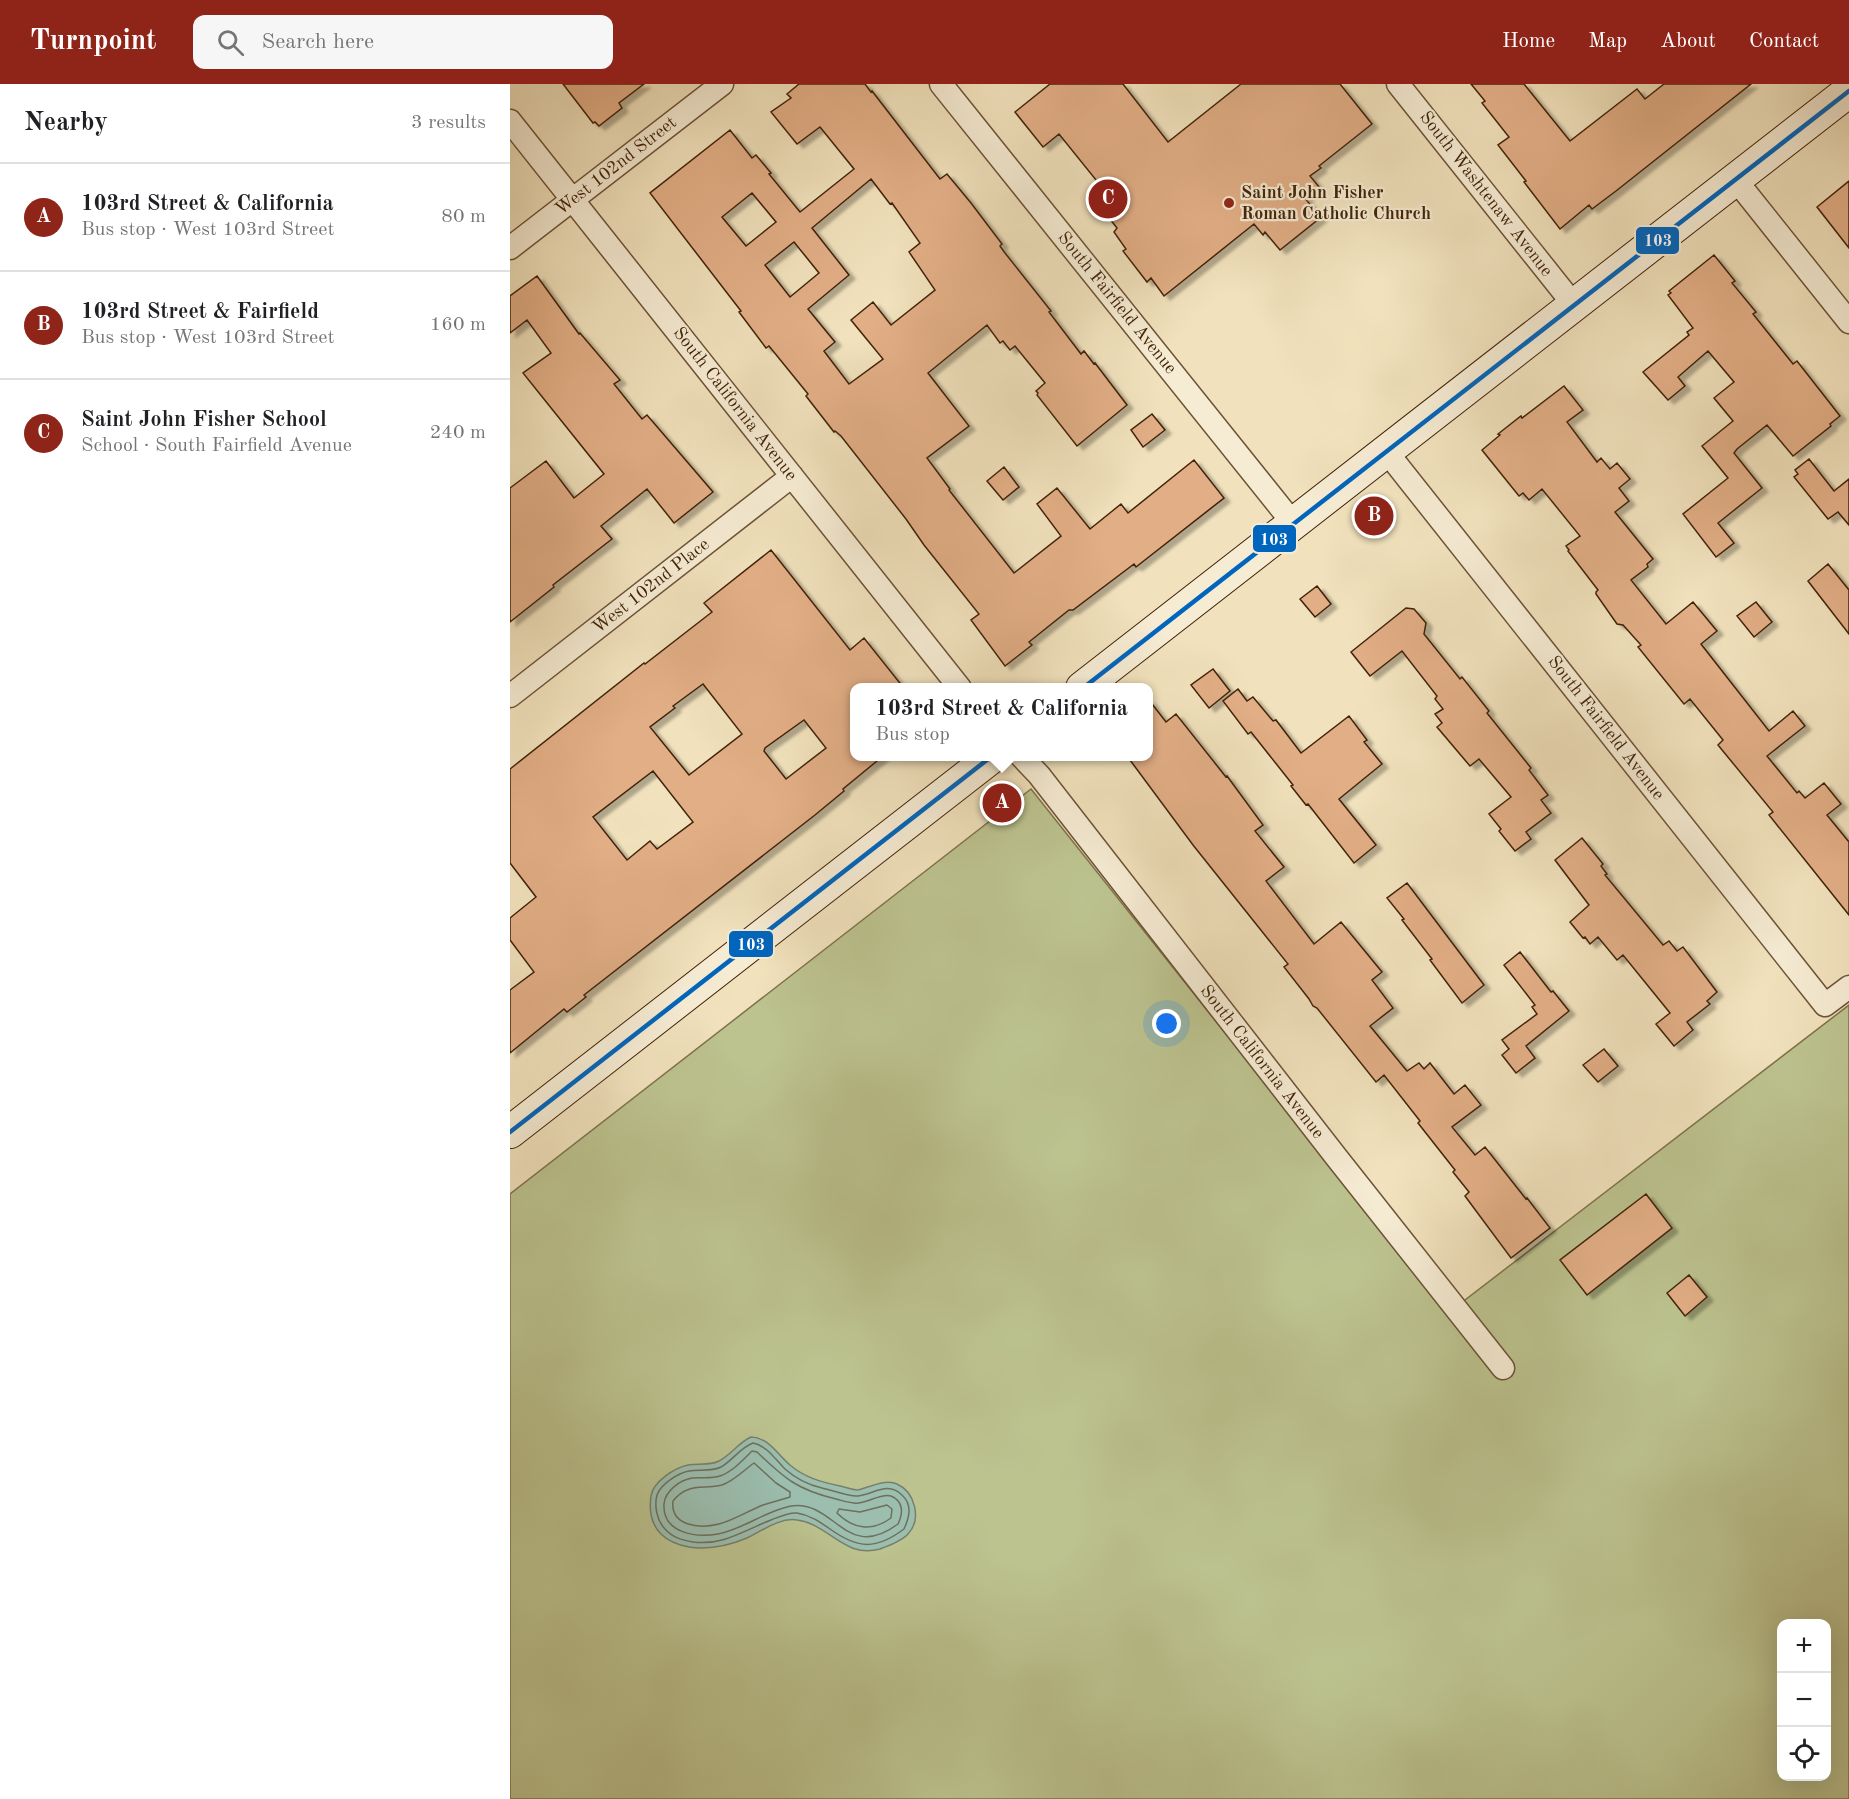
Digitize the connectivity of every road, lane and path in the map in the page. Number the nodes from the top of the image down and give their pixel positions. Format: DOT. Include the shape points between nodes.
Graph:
graph roads {
  1 [pos="722,84"];
  2 [pos="941,84"];
  3 [pos="1398,84"];
  4 [pos="1849,91"];
  5 [pos="510,121"];
  6 [pos="1735,179"];
  7 [pos="573,200"];
  8 [pos="510,248"];
  9 [pos="1574,305"];
  10 [pos="1849,322"];
  11 [pos="1386,451"];
  12 [pos="792,476"];
  13 [pos="1293,523"];
  14 [pos="957,683"];
  15 [pos="1087,683"];
  16 [pos="510,696"];
  17 [pos="987,761"];
  18 [pos="1025,761"];
  19 [pos="1849,987"];
  20 [pos="510,1132"];
  21 [pos="1503,1368"];
  1 -- 7 [label="street, West 102nd Street"];
  2 -- 13 [label="street, South Fairfield Avenue"];
  3 -- 9 [label="street, South Washtenaw Avenue"];
  4 -- 6 [label="main road"];
  5 -- 7 [label="street, South California Avenue"];
  6 -- 9 [label="main road"];
  6 -- 10 [label="street"];
  7 -- 8 [label="street, West 102nd Street"];
  7 -- 12 [label="street, South California Avenue"];
  9 -- 11 [label="main road"];
  11 -- 13 [label="main road"];
  11 -- 19 [label="street, South Fairfield Avenue" via="1825,1005"];
  12 -- 14 [label="street, South California Avenue"];
  12 -- 16 [label="street, West 102nd Place"];
  13 -- 15 [label="main road"];
  17 -- 20 [label="main road"];
  18 -- 21 [label="street, South California Avenue"];
}
